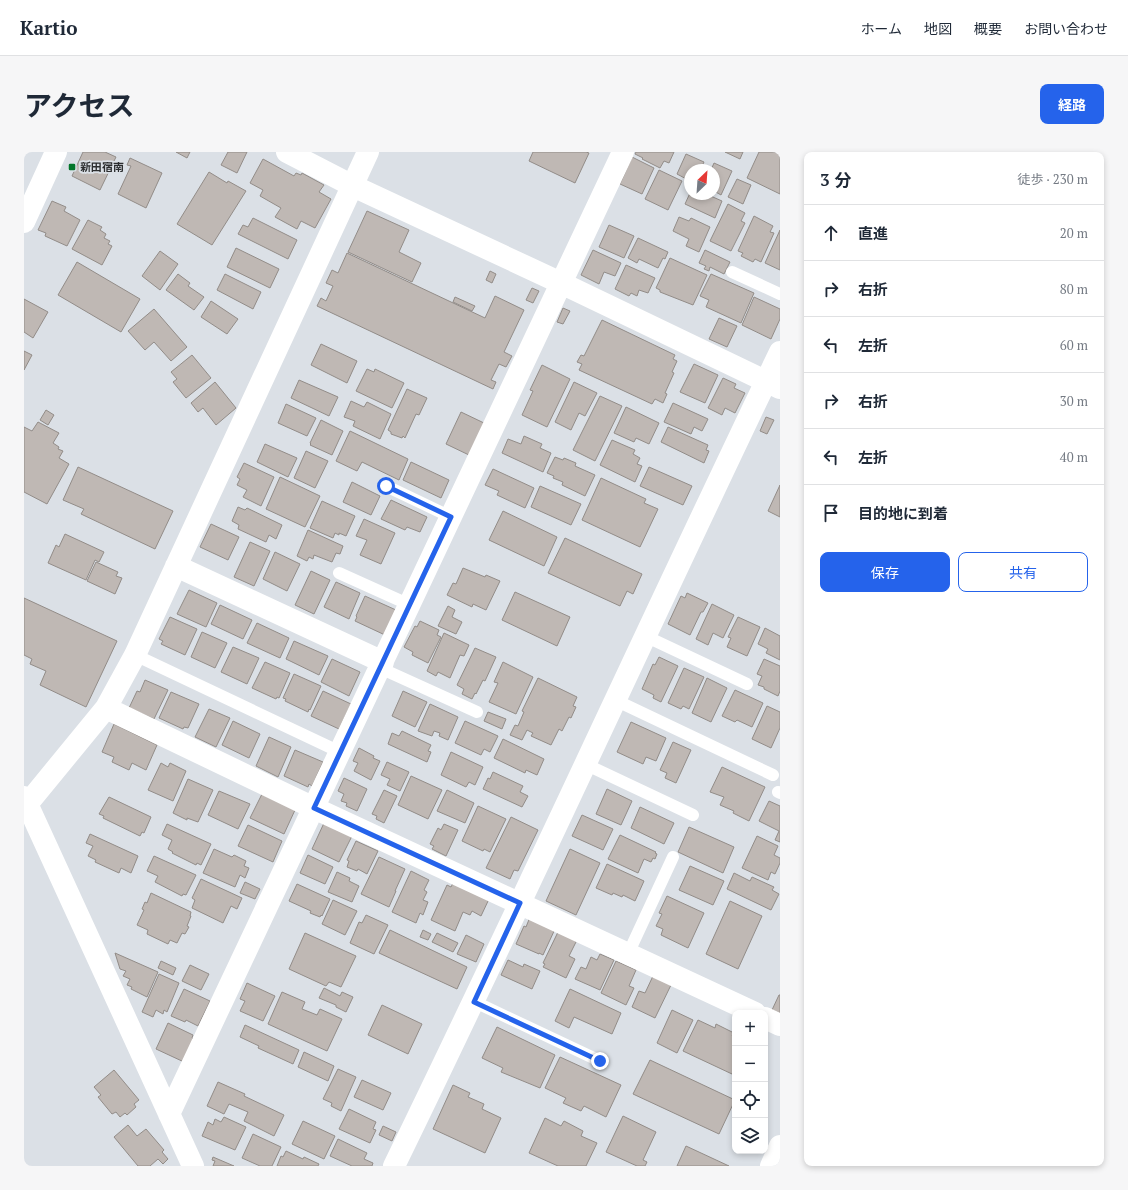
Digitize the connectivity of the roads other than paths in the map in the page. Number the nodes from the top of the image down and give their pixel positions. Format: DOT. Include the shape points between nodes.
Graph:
graph roads {
  1 [pos="56,152"];
  2 [pos="287,152"];
  3 [pos="368,152"];
  4 [pos="623,152"];
  5 [pos="353,186"];
  6 [pos="24,222"];
  7 [pos="732,272"];
  8 [pos="561,283"];
  9 [pos="780,294"];
  10 [pos="780,352"];
  11 [pos="773,385"];
  12 [pos="386,486"];
  13 [pos="451,517"];
  14 [pos="176,566"];
  15 [pos="339,572"];
  16 [pos="410,605"];
  17 [pos="645,636"];
  18 [pos="135,655"];
  19 [pos="381,665"];
  20 [pos="747,684"];
  21 [pos="615,700"];
  22 [pos="106,708"];
  23 [pos="477,712"];
  24 [pos="340,752"];
  25 [pos="585,764"];
  26 [pos="773,775"];
  27 [pos="25,803"];
  28 [pos="314,808"];
  29 [pos="693,815"];
  30 [pos="673,857"];
  31 [pos="520,903"];
  32 [pos="628,954"];
  33 [pos="474,1002"];
  34 [pos="749,1010"];
  35 [pos="768,1019"];
  36 [pos="780,1025"];
  37 [pos="600,1061"];
  38 [pos="169,1114"];
  39 [pos="780,1146"];
  40 [pos="193,1166"];
  41 [pos="394,1166"];
  42 [pos="771,1166"];
  1 -- 6 [label="street"];
  2 -- 5 [label="street"];
  3 -- 5 [label="street"];
  4 -- 8 [label="street"];
  5 -- 8 [label="street"];
  5 -- 14 [label="street"];
  7 -- 9 [label="lane"];
  8 -- 11 [label="street"];
  8 -- 13 [label="street"];
  10 -- 11 [label="street"];
  11 -- 17 [label="street"];
  12 -- 13 [label="lane"];
  13 -- 16 [label="street"];
  14 -- 18 [label="street"];
  14 -- 19 [label="street"];
  15 -- 16 [label="lane"];
  16 -- 19 [label="street"];
  17 -- 20 [label="lane"];
  17 -- 21 [label="street"];
  18 -- 22 [label="street"];
  18 -- 24 [label="lane"];
  19 -- 23 [label="lane"];
  19 -- 24 [label="street"];
  21 -- 25 [label="street"];
  21 -- 26 [label="lane"];
  22 -- 27 [label="street"];
  22 -- 28 [label="street"];
  24 -- 28 [label="street"];
  25 -- 29 [label="lane"];
  25 -- 31 [label="street"];
  27 -- 38 [label="street"];
  28 -- 31 [label="street"];
  28 -- 38 [label="street"];
  30 -- 32 [label="lane"];
  31 -- 32 [label="street"];
  31 -- 33 [label="street"];
  32 -- 34 [label="street"];
  33 -- 37 [label="lane"];
  33 -- 41 [label="street"];
  35 -- 36 [label="street"];
  38 -- 40 [label="street"];
  39 -- 42 [label="street"];
}
